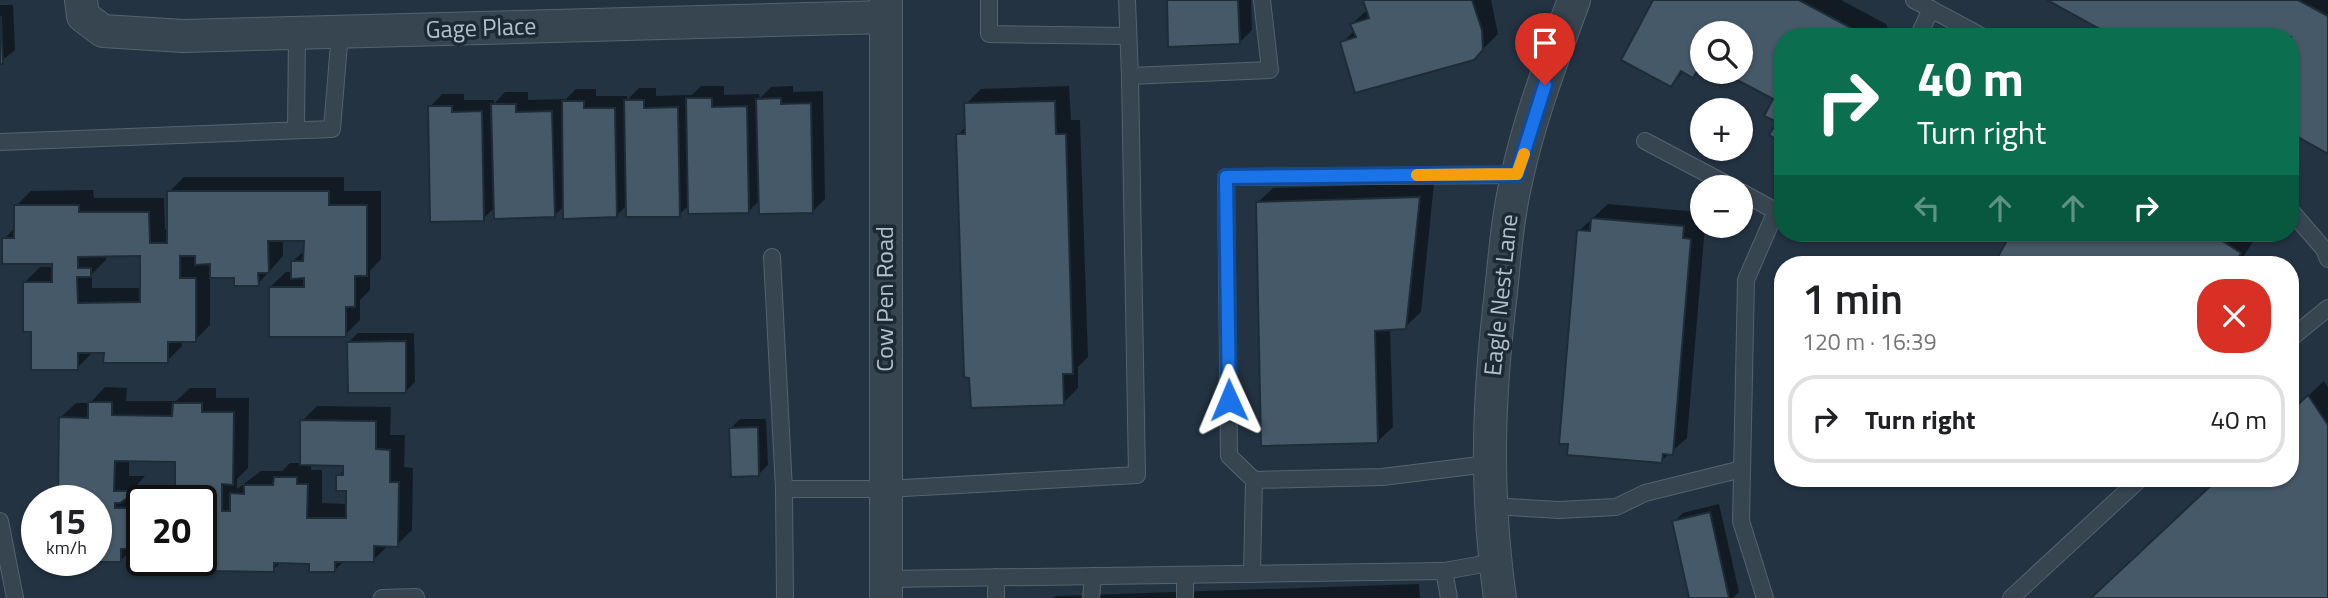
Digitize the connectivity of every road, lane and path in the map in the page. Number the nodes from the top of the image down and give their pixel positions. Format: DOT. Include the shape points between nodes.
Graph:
graph roads {
  1 [pos="989,0"];
  2 [pos="1126,0"];
  3 [pos="1262,0"];
  4 [pos="1574,0"];
  5 [pos="1921,3"];
  6 [pos="82,8"];
  7 [pos="885,9"];
  8 [pos="1919,28"];
  9 [pos="1967,28"];
  10 [pos="340,32"];
  11 [pos="297,33"];
  12 [pos="1128,36"];
  13 [pos="1130,76"];
  14 [pos="296,130"];
  15 [pos="1645,141"];
  16 [pos="0,142"];
  17 [pos="1517,174"];
  18 [pos="1709,175"];
  19 [pos="1753,198"];
  20 [pos="1774,210"];
  21 [pos="2299,220"];
  22 [pos="1774,225"];
  23 [pos="772,257"];
  24 [pos="2328,259"];
  25 [pos="2328,308"];
  26 [pos="2299,332"];
  27 [pos="1488,464"];
  28 [pos="1742,469"];
  29 [pos="1254,480"];
  30 [pos="2131,487"];
  31 [pos="784,489"];
  32 [pos="886,489"];
  33 [pos="1490,506"];
  34 [pos="0,521"];
  35 [pos="1495,562"];
  36 [pos="1444,571"];
  37 [pos="1252,574"];
  38 [pos="1185,575"];
  39 [pos="1093,576"];
  40 [pos="996,577"];
  41 [pos="886,588"];
  42 [pos="416,597"];
  43 [pos="15,598"];
  44 [pos="382,598"];
  45 [pos="785,598"];
  46 [pos="996,598"];
  47 [pos="1091,598"];
  48 [pos="1185,598"];
  49 [pos="1449,598"];
  50 [pos="1500,598"];
  51 [pos="1765,598"];
  52 [pos="2011,598"];
  1 -- 12 [label="lane" via="989,34"];
  2 -- 12 [label="lane"];
  3 -- 13 [label="lane" via="1270,70"];
  4 -- 17 [label="street, Eagle Nest Lane"];
  5 -- 8 [label="lane"];
  5 -- 9 [label="lane"];
  6 -- 11 [label="street, Gage Place" via="103,31 183,36"];
  7 -- 10 [label="street, Gage Place"];
  7 -- 32 [label="street, Cow Pen Road"];
  10 -- 11 [label="street, Gage Place"];
  10 -- 14 [label="lane" via="332,129"];
  11 -- 14 [label="lane"];
  12 -- 13 [label="lane"];
  13 -- 32 [label="lane" via="1137,475"];
  14 -- 16 [label="lane"];
  15 -- 18 [label="lane"];
  17 -- 27 [label="street, Eagle Nest Lane" via="1496,333"];
  17 -- 29 [label="lane" via="1226,177 1229,456"];
  19 -- 20 [label="lane"];
  21 -- 24 [label="lane"];
  22 -- 28 [label="lane" via="1746,280"];
  23 -- 31 [label="lane"];
  25 -- 26 [label="lane"];
  27 -- 29 [label="lane" via="1382,477"];
  27 -- 33 [label="street, Eagle Nest Lane"];
  28 -- 33 [label="lane" via="1645,493 1616,507"];
  28 -- 51 [label="lane" via="1741,521"];
  29 -- 37 [label="lane"];
  30 -- 52 [label="lane"];
  31 -- 32 [label="lane"];
  31 -- 45 [label="lane"];
  32 -- 41 [label="street, Cow Pen Road"];
  33 -- 35 [label="street, Eagle Nest Lane"];
  34 -- 43 [label="lane"];
  35 -- 36 [label="lane"];
  35 -- 50 [label="street, Eagle Nest Lane"];
  36 -- 37 [label="lane"];
  36 -- 49 [label="lane"];
  37 -- 38 [label="lane"];
  38 -- 39 [label="lane"];
  38 -- 48 [label="lane"];
  39 -- 40 [label="lane"];
  39 -- 47 [label="lane"];
  40 -- 41 [label="lane"];
  40 -- 46 [label="lane"];
  42 -- 44 [label="lane"];
}
